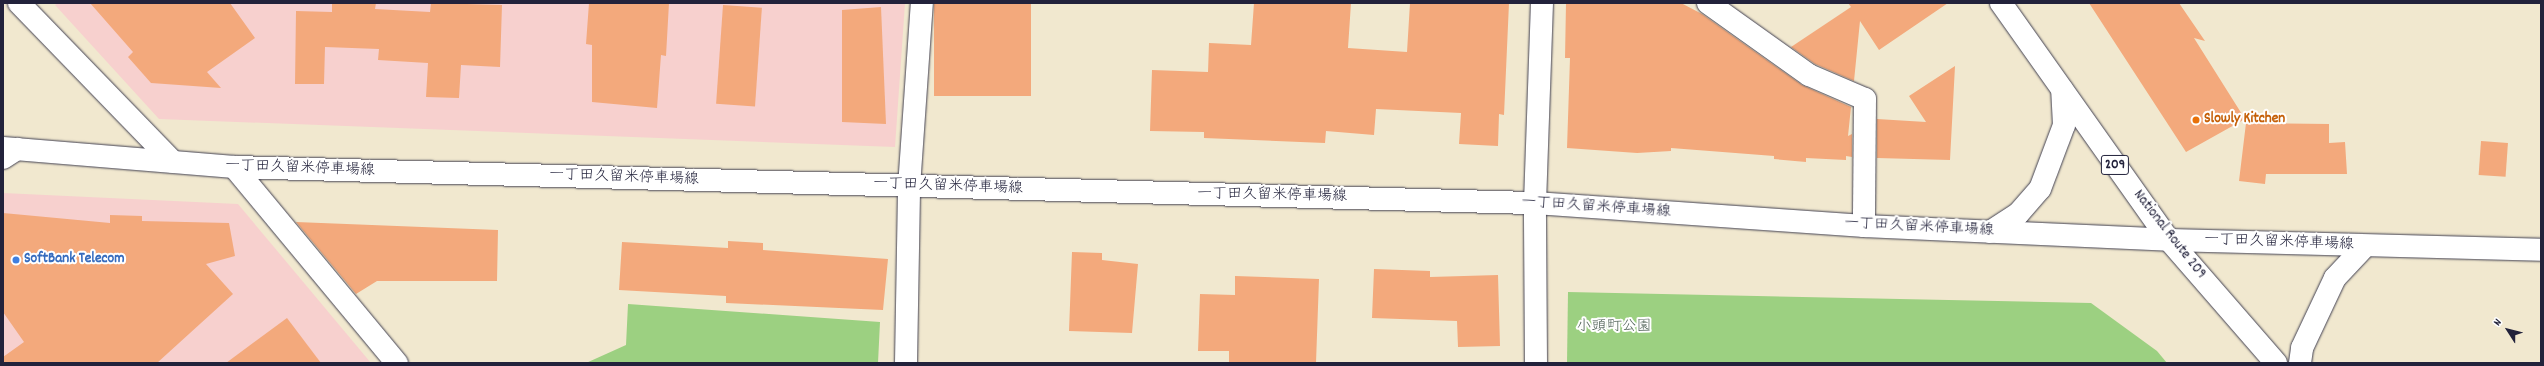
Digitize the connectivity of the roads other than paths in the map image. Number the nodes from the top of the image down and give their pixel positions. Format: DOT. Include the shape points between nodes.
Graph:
graph roads {
  1 [pos="18,3"];
  2 [pos="922,3"];
  3 [pos="1542,3"];
  4 [pos="1708,3"];
  5 [pos="2001,3"];
  6 [pos="2062,90"];
  7 [pos="8,152"];
  8 [pos="173,162"];
  9 [pos="234,167"];
  10 [pos="909,186"];
  11 [pos="1535,203"];
  12 [pos="1864,226"];
  13 [pos="1990,232"];
  14 [pos="2169,240"];
  15 [pos="2365,246"];
  16 [pos="2541,250"];
  17 [pos="397,363"];
  18 [pos="906,363"];
  19 [pos="1536,363"];
  20 [pos="2276,363"];
  21 [pos="2300,363"];
  1 -- 8 [label="main road"];
  2 -- 10 [label="main road"];
  3 -- 11 [label="main road"];
  4 -- 12 [label="main road" via="1809,75 1864,100"];
  5 -- 6 [label="main road, National Route 209 / 209"];
  6 -- 13 [label="main road" via="2064,125 2040,189 2018,214"];
  6 -- 14 [label="main road, National Route 209 / 209"];
  7 -- 8 [label="main road, 一丁田久留米停車場線"];
  8 -- 9 [label="main road, 一丁田久留米停車場線"];
  9 -- 10 [label="main road, 一丁田久留米停車場線"];
  9 -- 17 [label="main road"];
  10 -- 11 [label="main road, 一丁田久留米停車場線"];
  10 -- 18 [label="main road"];
  11 -- 12 [label="main road, 一丁田久留米停車場線"];
  11 -- 19 [label="main road"];
  12 -- 13 [label="main road, 一丁田久留米停車場線"];
  13 -- 14 [label="main road, 一丁田久留米停車場線"];
  14 -- 15 [label="main road, 一丁田久留米停車場線"];
  14 -- 20 [label="main road, National Route 209 / 209"];
  15 -- 16 [label="main road, 一丁田久留米停車場線"];
  15 -- 21 [label="main road" via="2335,278 2302,348"];
}
